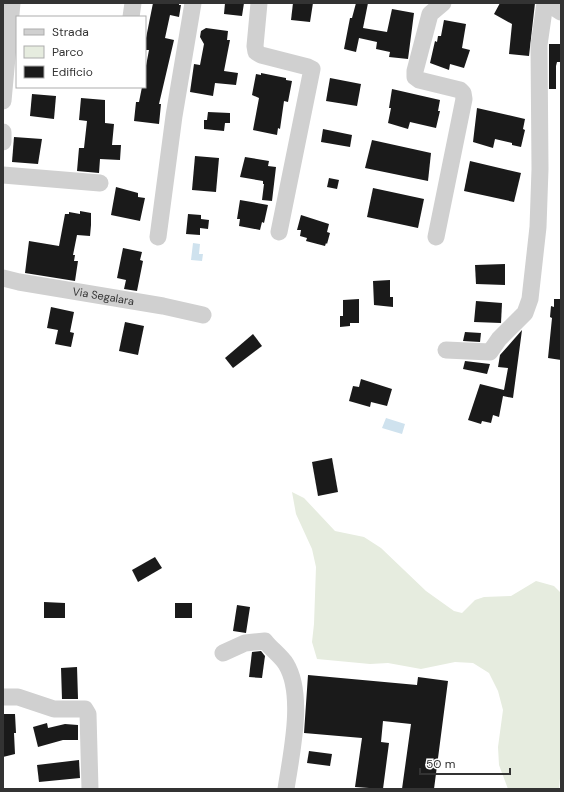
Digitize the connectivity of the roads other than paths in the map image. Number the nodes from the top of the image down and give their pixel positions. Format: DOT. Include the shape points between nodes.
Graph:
graph roads {
  1 [pos="12,3"];
  2 [pos="133,3"];
  3 [pos="194,3"];
  4 [pos="259,3"];
  5 [pos="443,3"];
  6 [pos="546,3"];
  7 [pos="561,12"];
  8 [pos="131,16"];
  9 [pos="3,101"];
  10 [pos="3,132"];
  11 [pos="3,142"];
  12 [pos="3,175"];
  13 [pos="100,183"];
  14 [pos="279,232"];
  15 [pos="158,237"];
  16 [pos="436,237"];
  17 [pos="3,278"];
  18 [pos="203,315"];
  19 [pos="446,350"];
  20 [pos="223,653"];
  21 [pos="3,697"];
  22 [pos="90,789"];
  23 [pos="286,789"];
  1 -- 9 [label="street"];
  2 -- 8 [label="street"];
  3 -- 15 [label="street" via="175,109"];
  4 -- 14 [label="street" via="256,52 312,70"];
  5 -- 16 [label="street" via="430,14 415,71 415,78 419,80 460,90 463,93"];
  6 -- 7 [label="street"];
  6 -- 19 [label="street" via="539,45 538,227 530,299 525,313 499,339 494,350"];
  10 -- 11 [label="street"];
  12 -- 13 [label="street"];
  17 -- 18 [label="street, Via Segalara"];
  20 -- 23 [label="street" via="245,643 265,642 286,664 296,696"];
  21 -- 22 [label="street" via="18,697 54,709 85,709 88,714"];
}
